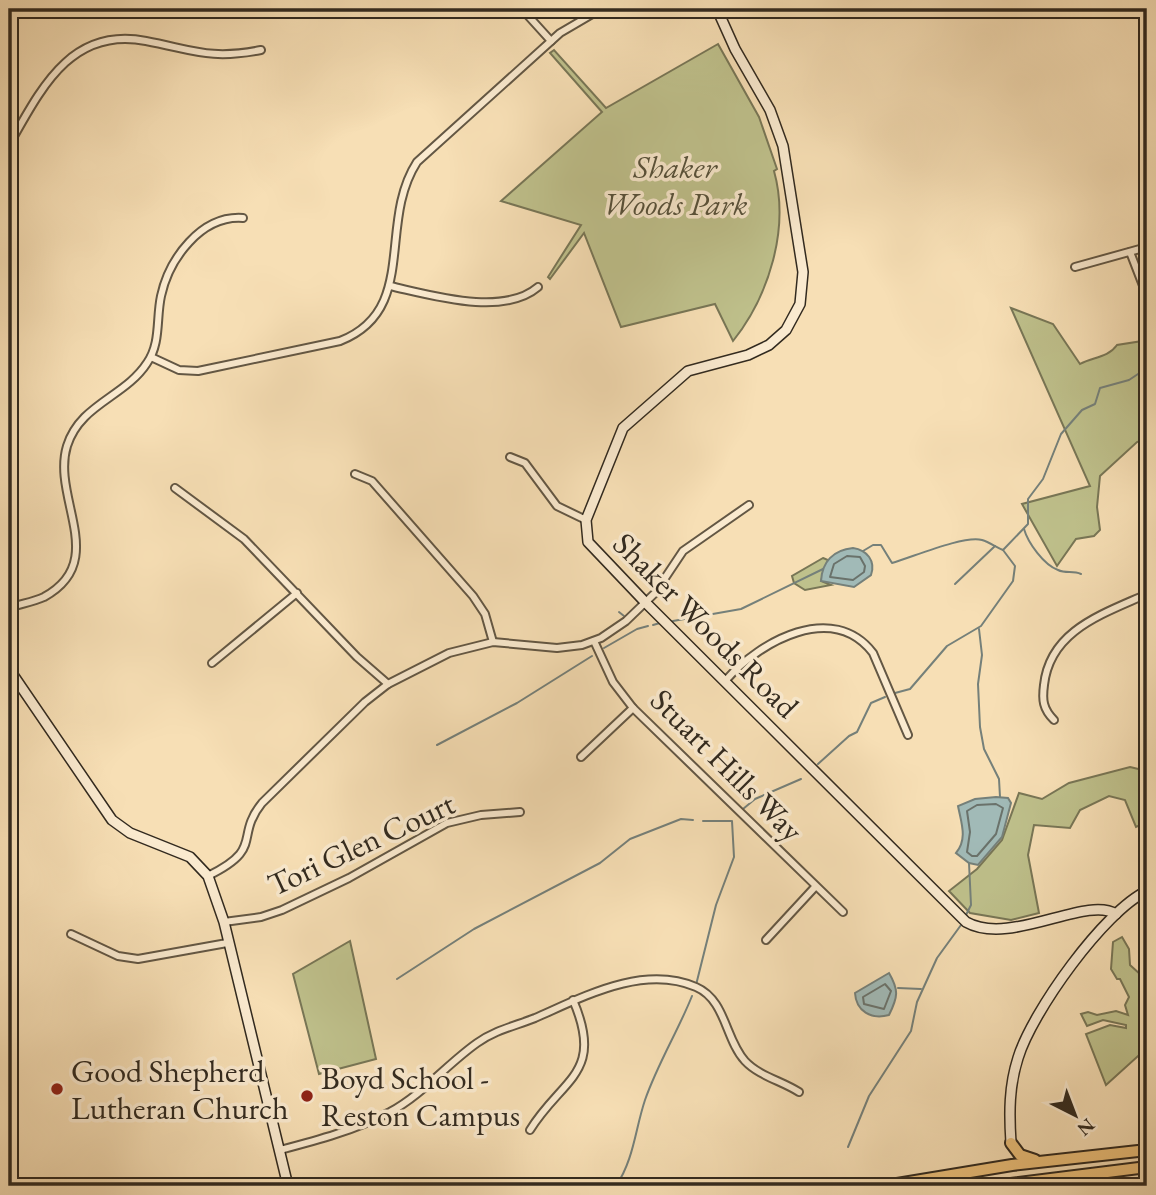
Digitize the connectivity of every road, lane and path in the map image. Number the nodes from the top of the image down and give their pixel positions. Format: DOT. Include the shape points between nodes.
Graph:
graph roads {
  1 [pos="522,9"];
  2 [pos="601,9"];
  3 [pos="717,9"];
  4 [pos="551,41"];
  5 [pos="261,50"];
  6 [pos="9,145"];
  7 [pos="243,218"];
  8 [pos="1147,247"];
  9 [pos="1130,252"];
  10 [pos="1075,267"];
  11 [pos="390,286"];
  12 [pos="538,288"];
  13 [pos="1147,296"];
  14 [pos="151,357"];
  15 [pos="510,457"];
  16 [pos="355,474"];
  17 [pos="175,488"];
  18 [pos="749,505"];
  19 [pos="586,520"];
  20 [pos="297,593"];
  21 [pos="1147,594"];
  22 [pos="646,603"];
  23 [pos="9,608"];
  24 [pos="594,641"];
  25 [pos="493,642"];
  26 [pos="212,663"];
  27 [pos="9,669"];
  28 [pos="726,680"];
  29 [pos="388,684"];
  30 [pos="633,708"];
  31 [pos="1054,720"];
  32 [pos="908,735"];
  33 [pos="581,757"];
  34 [pos="520,812"];
  35 [pos="208,876"];
  36 [pos="815,887"];
  37 [pos="1144,892"];
  38 [pos="1147,904"];
  39 [pos="843,912"];
  40 [pos="1116,914"];
  41 [pos="224,922"];
  42 [pos="71,934"];
  43 [pos="766,940"];
  44 [pos="227,943"];
  45 [pos="573,1000"];
  46 [pos="799,1092"];
  47 [pos="530,1130"];
  48 [pos="1011,1143"];
  49 [pos="280,1150"];
  50 [pos="1147,1150"];
  51 [pos="1040,1162"];
  52 [pos="1147,1167"];
  53 [pos="993,1168"];
  54 [pos="932,1178"];
  55 [pos="288,1186"];
  56 [pos="885,1186"];
  57 [pos="904,1186"];
  58 [pos="995,1186"];
  1 -- 4 [label="street"];
  2 -- 4 [label="street"];
  3 -- 19 [label="street, Shaker Woods Road" via="770,110 783,146 803,272 800,304 786,330 769,345 688,371 631,419 616,440"];
  4 -- 11 [label="street" via="426,152 409,174 397,211"];
  5 -- 6 [label="street" via="221,57 136,39 95,44 54,72"];
  7 -- 14 [label="street" via="210,225 176,259 160,297"];
  8 -- 9 [label="street"];
  9 -- 10 [label="street"];
  9 -- 13 [label="street"];
  11 -- 12 [label="street" via="476,302 520,298"];
  11 -- 14 [label="street" via="374,319 340,341 198,372 179,370"];
  14 -- 23 [label="street" via="134,378 83,418 68,445 62,477 77,544 67,575 43,597"];
  15 -- 19 [label="street" via="525,463 557,506"];
  16 -- 25 [label="street" via="372,481 473,596 485,614"];
  17 -- 20 [label="street" via="244,539"];
  18 -- 22 [label="street" via="682,551"];
  19 -- 22 [label="street, Shaker Woods Road" via="592,547"];
  20 -- 26 [label="street"];
  20 -- 29 [label="street"];
  21 -- 31 [label="street" via="1084,623 1058,647 1049,663 1043,698 1046,712"];
  22 -- 24 [label="street"];
  22 -- 28 [label="street, Shaker Woods Road"];
  24 -- 25 [label="street" via="556,648"];
  24 -- 30 [label="street, Stuart Hills Way" via="612,682"];
  25 -- 29 [label="street" via="449,653"];
  27 -- 35 [label="street" via="112,820 130,833 190,857"];
  28 -- 32 [label="street" via="751,654 776,642 821,627 846,631 873,653"];
  28 -- 40 [label="street, Shaker Woods Road" via="970,924 1006,928 1102,908"];
  29 -- 35 [label="street" via="262,803 241,856"];
  30 -- 33 [label="street"];
  30 -- 36 [label="street, Stuart Hills Way"];
  34 -- 41 [label="street, Tori Glen Court" via="447,823 282,910"];
  35 -- 41 [label="street"];
  36 -- 39 [label="street, Stuart Hills Way"];
  36 -- 43 [label="street"];
  37 -- 38 [label="street"];
  37 -- 40 [label="street"];
  40 -- 48 [label="street" via="1052,993 1024,1040 1010,1091"];
  41 -- 44 [label="street"];
  42 -- 44 [label="street" via="118,956 138,959"];
  44 -- 49 [label="street"];
  45 -- 46 [label="street" via="644,980 699,988 717,1004 743,1059"];
  45 -- 47 [label="street" via="584,1032 583,1056 573,1081"];
  45 -- 49 [label="street" via="477,1042 415,1095 380,1117"];
  48 -- 51 [label="highway" via="1020,1155"];
  48 -- 53 [label="highway" via="1004,1160"];
  49 -- 55 [label="street"];
  50 -- 51 [label="highway"];
  51 -- 53 [label="highway"];
  52 -- 58 [label="highway"];
  53 -- 54 [label="highway"];
  54 -- 56 [label="highway"];
  54 -- 57 [label="highway"];
}
